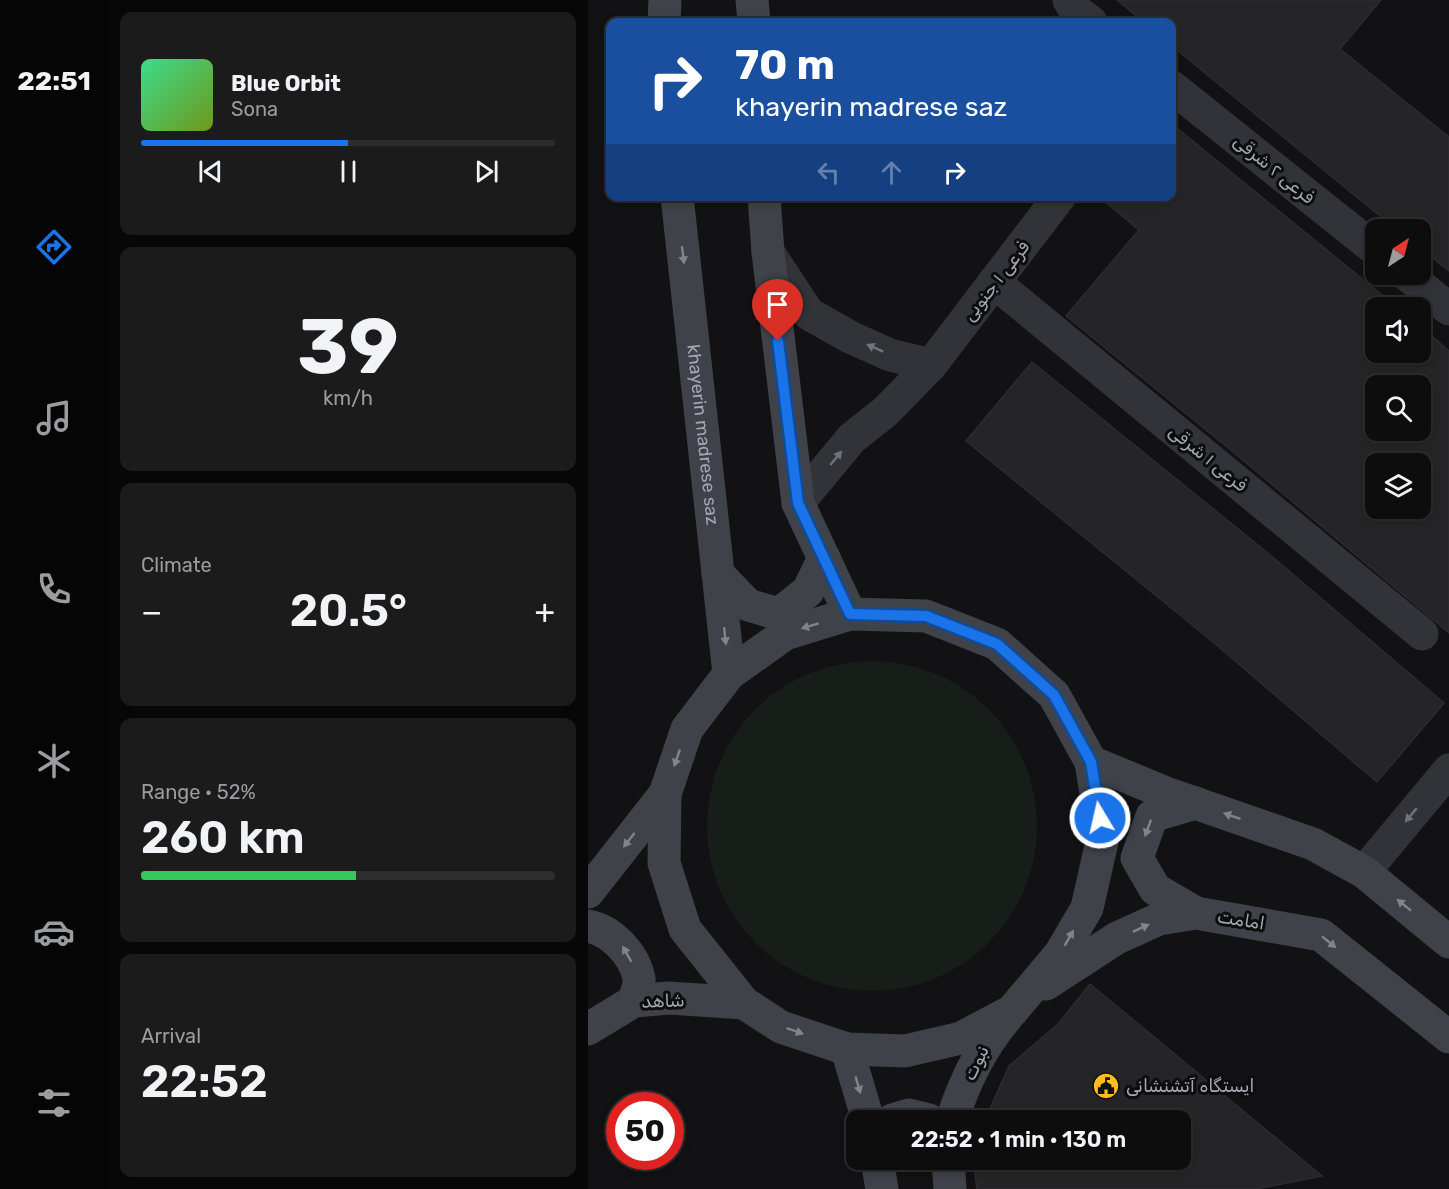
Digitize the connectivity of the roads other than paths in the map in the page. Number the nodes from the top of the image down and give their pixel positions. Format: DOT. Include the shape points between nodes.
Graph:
graph roads {
  1 [pos="665,0"];
  2 [pos="752,0"];
  3 [pos="1069,0"];
  4 [pos="664,18"];
  5 [pos="753,18"];
  6 [pos="1086,18"];
  7 [pos="1176,90"];
  8 [pos="678,201"];
  9 [pos="764,201"];
  10 [pos="1056,201"];
  11 [pos="1365,241"];
  12 [pos="768,252"];
  13 [pos="994,282"];
  14 [pos="1420,285"];
  15 [pos="1449,309"];
  16 [pos="931,365"];
  17 [pos="798,503"];
  18 [pos="824,558"];
  19 [pos="718,574"];
  20 [pos="850,614"];
  21 [pos="1422,634"];
  22 [pos="729,674"];
  23 [pos="1091,762"];
  24 [pos="1449,770"];
  25 [pos="665,794"];
  26 [pos="1196,803"];
  27 [pos="1364,873"];
  28 [pos="588,892"];
  29 [pos="1196,913"];
  30 [pos="588,926"];
  31 [pos="1445,931"];
  32 [pos="634,1001"];
  33 [pos="744,1003"];
  34 [pos="1016,1007"];
  35 [pos="588,1029"];
  36 [pos="1449,1037"];
  37 [pos="847,1049"];
  38 [pos="865,1110"];
  39 [pos="955,1110"];
  40 [pos="879,1170"];
  41 [pos="949,1170"];
  42 [pos="882,1189"];
  43 [pos="950,1189"];
  1 -- 4 [label="main road"];
  2 -- 5 [label="main road"];
  3 -- 6 [label="street"];
  7 -- 11 [label="street, فرعی ۲ شرقی"];
  8 -- 19 [label="main road, khayerin madrese saz, one-way"];
  9 -- 12 [label="main road"];
  10 -- 13 [label="street, فرعی ۱ جنوبی"];
  16 -- 12 [label="street, one-way" via="890,355 809,314"];
  12 -- 17 [label="main road"];
  13 -- 16 [label="street, فرعی ۱ جنوبی"];
  13 -- 21 [label="street, فرعی ۱ شرقی"];
  14 -- 15 [label="street"];
  17 -- 16 [label="street, فرعی ۱ جنوبی, one-way" via="852,438 885,412"];
  17 -- 18 [label="main road"];
  18 -- 19 [label="main road" via="808,591 779,614 748,605"];
  18 -- 20 [label="main road"];
  19 -- 22 [label="main road, khayerin madrese saz, one-way"];
  20 -- 22 [label="main road, one-way" via="785,634"];
  20 -- 23 [label="main road" via="926,616 997,644 1054,695"];
  22 -- 25 [label="main road, one-way" via="687,729"];
  23 -- 26 [label="main road"];
  34 -- 23 [label="main road, one-way" via="1060,954 1087,908 1103,837"];
  24 -- 27 [label="street, one-way"];
  25 -- 28 [label="main road, one-way"];
  25 -- 33 [label="main road" via="664,863 685,929"];
  27 -- 26 [label="main road, one-way" via="1313,844"];
  26 -- 29 [label="main road, one-way" via="1152,816 1137,858 1155,889"];
  31 -- 27 [label="main road, one-way"];
  34 -- 29 [label="main road, امامت, one-way" via="1117,938 1159,919"];
  29 -- 36 [label="main road, امامت, one-way" via="1321,935"];
  32 -- 30 [label="main road, one-way" via="639,978 623,947 600,928"];
  32 -- 33 [label="main road, شاهد" via="669,998"];
  32 -- 35 [label="main road, شاهد"];
  33 -- 37 [label="main road, one-way" via="781,1027"];
  34 -- 37 [label="main road" via="961,1038 905,1050"];
  34 -- 39 [label="main road, نبوت" via="988,1038"];
  37 -- 38 [label="main road, one-way"];
  40 -- 42 [label="main road"];
  41 -- 43 [label="main road"];
}
